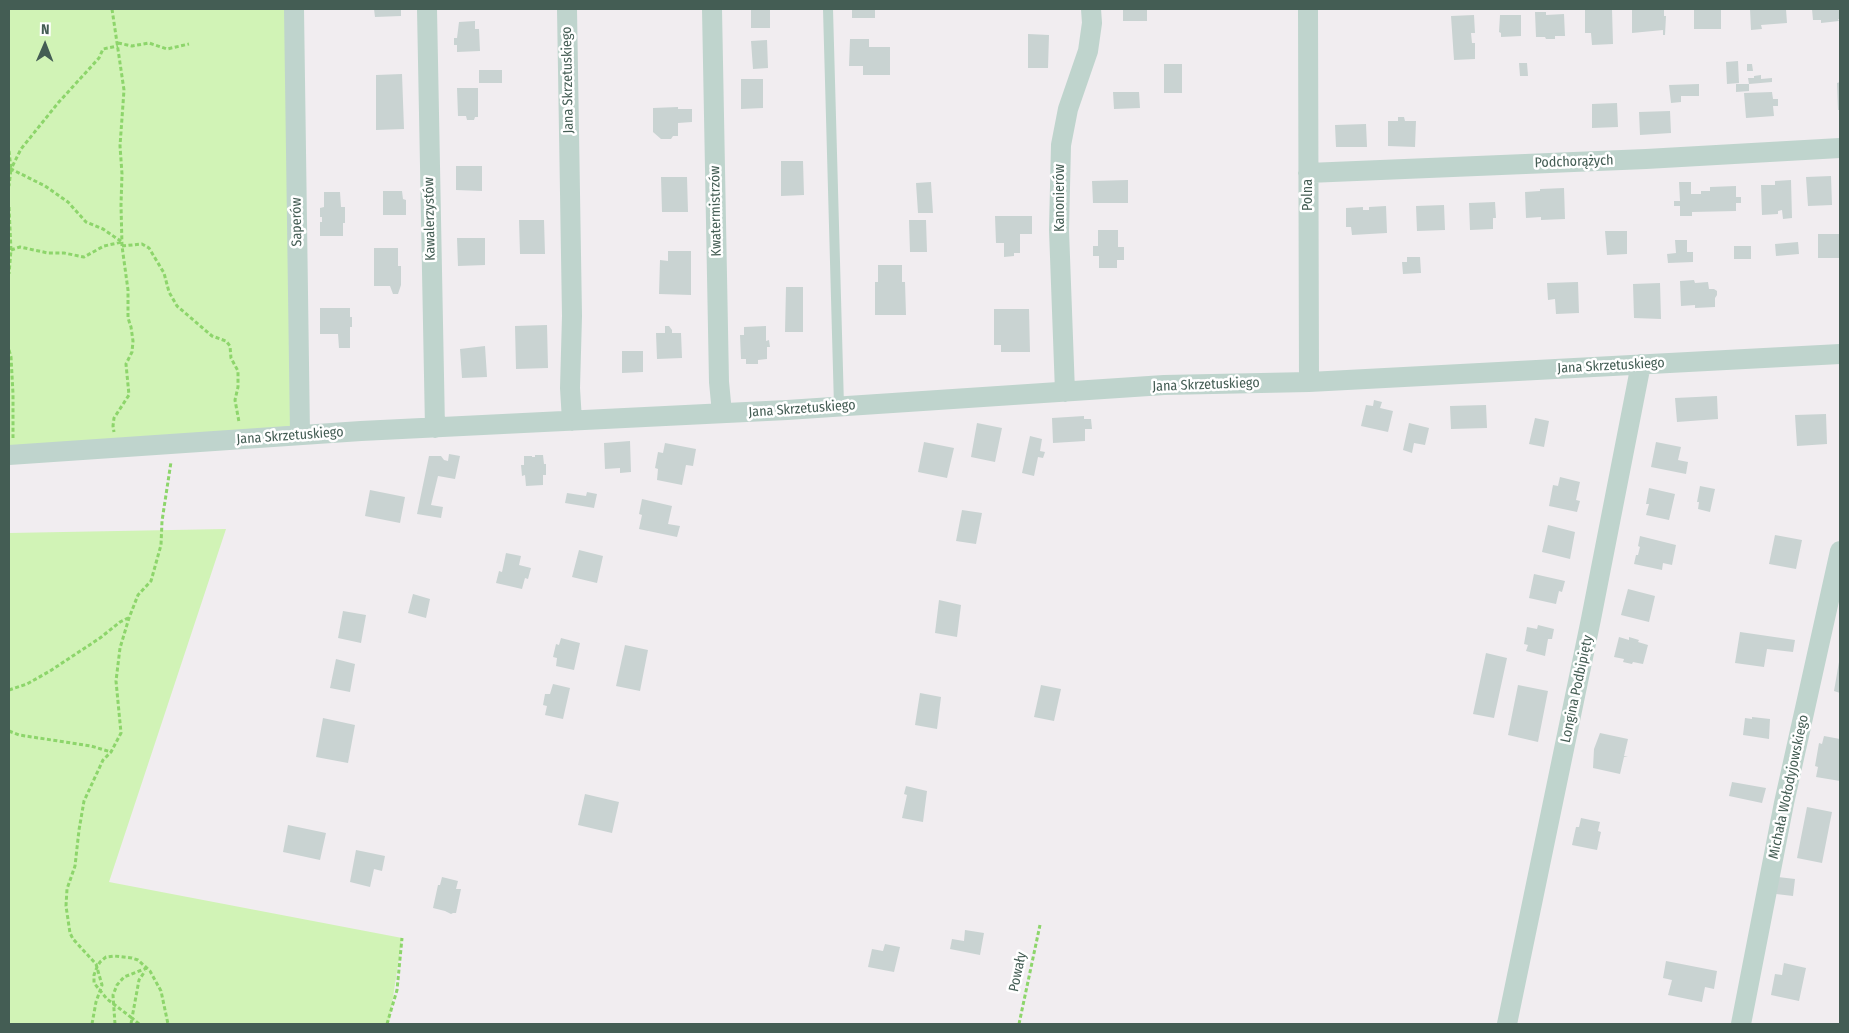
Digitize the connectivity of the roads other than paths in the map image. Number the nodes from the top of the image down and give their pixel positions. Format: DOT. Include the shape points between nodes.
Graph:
graph roads {
  1 [pos="294,9"];
  2 [pos="427,9"];
  3 [pos="567,9"];
  4 [pos="712,9"];
  5 [pos="828,9"];
  6 [pos="1091,9"];
  7 [pos="1308,9"];
  8 [pos="1840,148"];
  9 [pos="1308,172"];
  10 [pos="1840,354"];
  11 [pos="1641,364"];
  12 [pos="1309,382"];
  13 [pos="1064,392"];
  14 [pos="838,406"];
  15 [pos="722,414"];
  16 [pos="572,420"];
  17 [pos="435,428"];
  18 [pos="300,435"];
  19 [pos="12,454"];
  20 [pos="1840,552"];
  21 [pos="1508,1019"];
  22 [pos="1741,1024"];
  1 -- 18 [label="street, Saperów"];
  2 -- 17 [label="street, Kawalerzystów"];
  3 -- 16 [label="street, Jana Skrzetuskiego"];
  4 -- 15 [label="street, Kwatermistrzów" via="718,372"];
  5 -- 14 [label="lane"];
  6 -- 13 [label="street, Kanonierów" via="1088,51 1068,108 1061,145"];
  7 -- 9 [label="street, Polna"];
  8 -- 9 [label="street, Podchorążych"];
  9 -- 12 [label="street, Polna"];
  10 -- 11 [label="street, Jana Skrzetuskiego"];
  11 -- 12 [label="street, Jana Skrzetuskiego"];
  11 -- 21 [label="street, Longina Podbipięty" via="1592,619"];
  12 -- 13 [label="street, Jana Skrzetuskiego" via="1164,385"];
  13 -- 14 [label="street, Jana Skrzetuskiego"];
  14 -- 15 [label="street, Jana Skrzetuskiego"];
  15 -- 16 [label="street, Jana Skrzetuskiego"];
  16 -- 17 [label="street, Jana Skrzetuskiego"];
  17 -- 18 [label="street, Jana Skrzetuskiego"];
  18 -- 19 [label="street, Jana Skrzetuskiego"];
  20 -- 22 [label="street, Michała Wołodyjowskiego" via="1784,803"];
}
